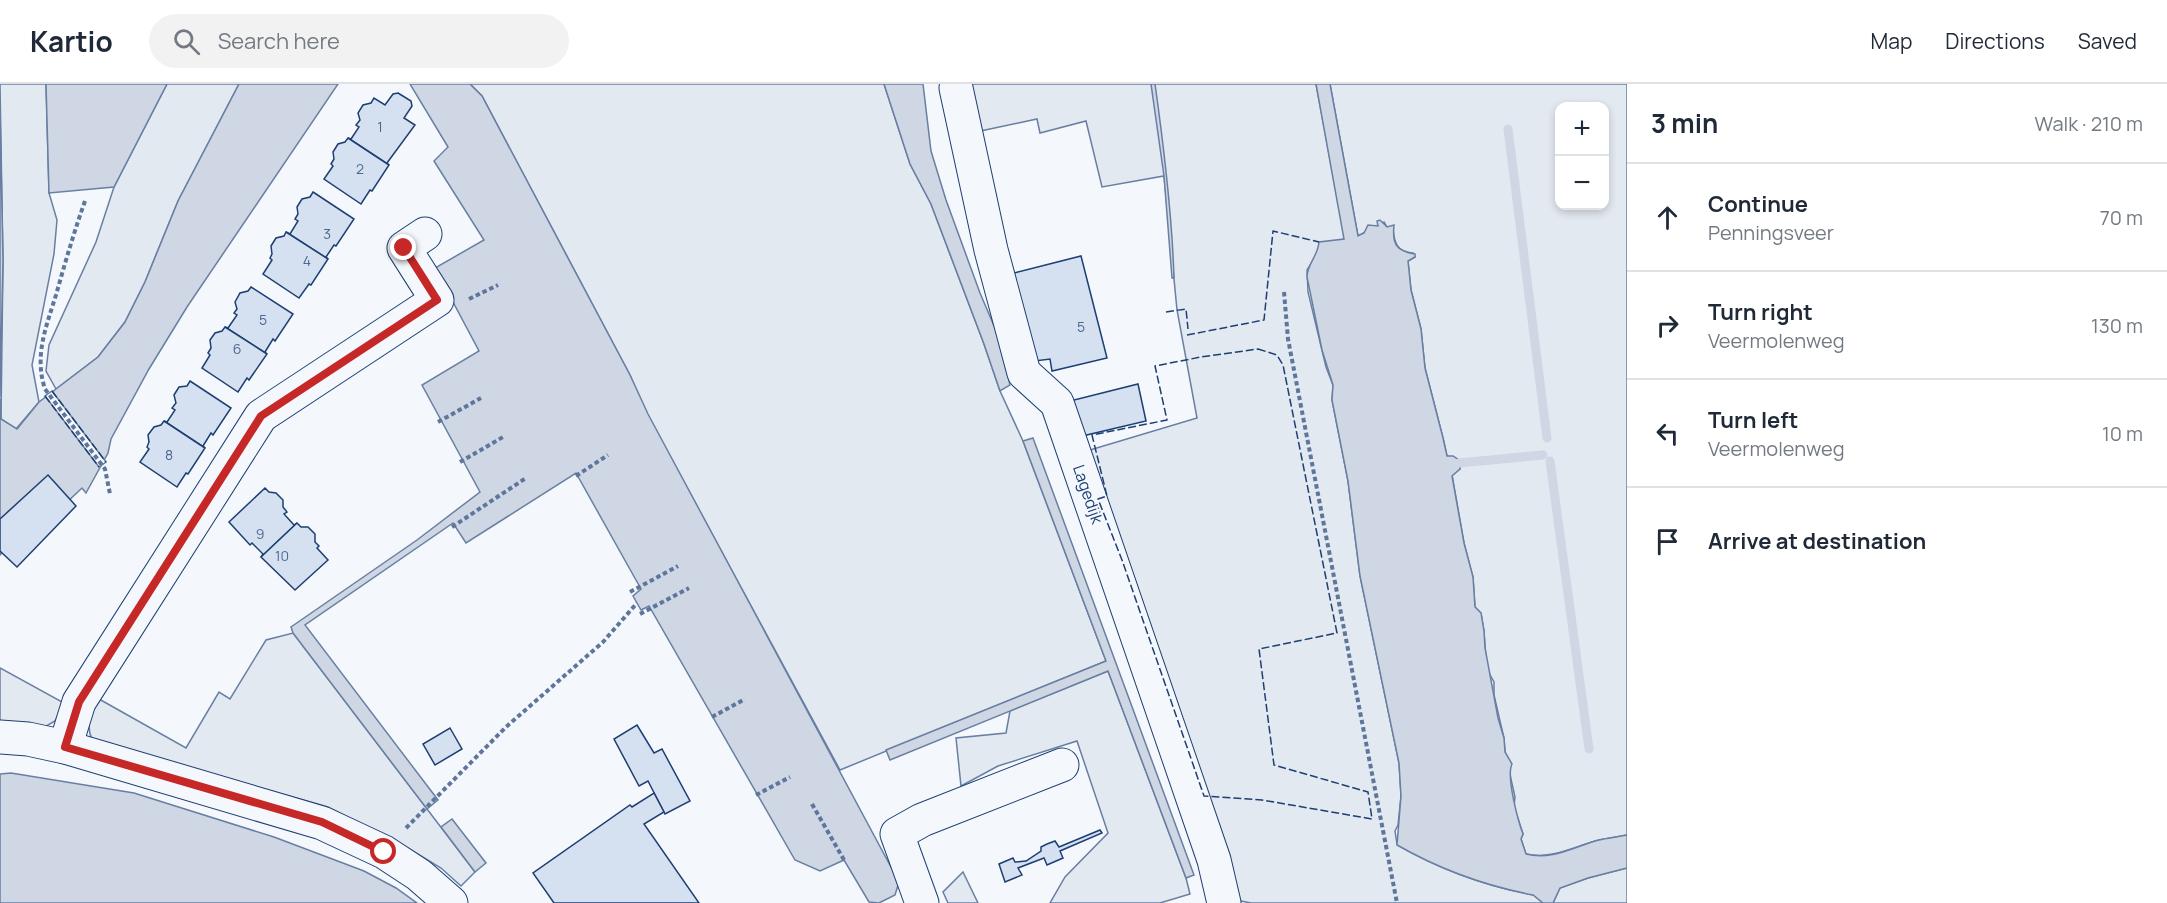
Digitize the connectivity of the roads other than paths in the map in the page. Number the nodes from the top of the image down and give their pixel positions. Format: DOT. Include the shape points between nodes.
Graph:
graph roads {
  1 [pos="956,88"];
  2 [pos="425,234"];
  3 [pos="0,737"];
  4 [pos="65,747"];
  5 [pos="1062,765"];
  6 [pos="451,903"];
  7 [pos="922,903"];
  8 [pos="1224,903"];
  1 -- 8 [label="street, Lagedijk" via="991,250 1024,374 1057,403 1214,860"];
  2 -- 4 [label="street" via="404,248 437,300 261,416 79,702"];
  3 -- 4 [label="street"];
  4 -- 6 [label="street" via="322,822 384,852"];
  5 -- 7 [label="street" via="922,820 897,834"];
}
